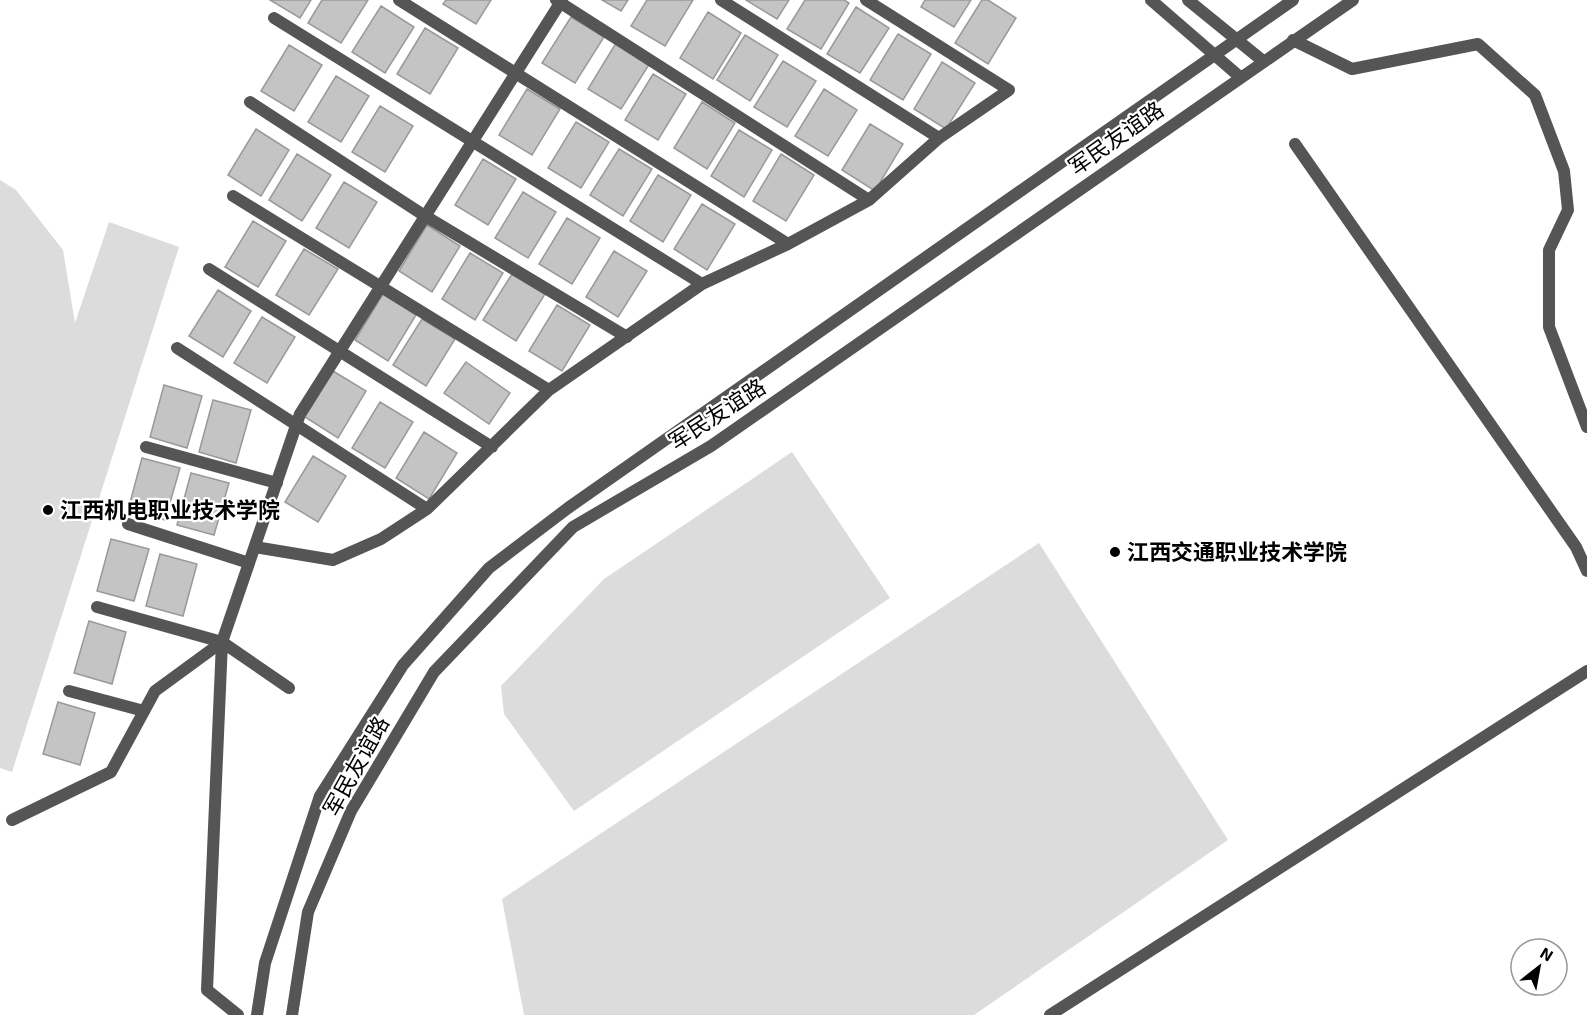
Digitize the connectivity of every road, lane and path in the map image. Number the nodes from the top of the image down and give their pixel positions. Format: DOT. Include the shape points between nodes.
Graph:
graph roads {
  1 [pos="399,0"];
  2 [pos="722,0"];
  3 [pos="866,0"];
  4 [pos="1151,0"];
  5 [pos="1188,0"];
  6 [pos="1293,0"];
  7 [pos="1353,0"];
  8 [pos="560,1"];
  9 [pos="274,18"];
  10 [pos="1236,39"];
  11 [pos="1293,40"];
  12 [pos="1214,54"];
  13 [pos="1263,61"];
  14 [pos="516,73"];
  15 [pos="1240,77"];
  16 [pos="250,102"];
  17 [pos="939,138"];
  18 [pos="473,141"];
  19 [pos="1295,144"];
  20 [pos="233,196"];
  21 [pos="869,200"];
  22 [pos="425,216"];
  23 [pos="788,244"];
  24 [pos="209,269"];
  25 [pos="702,284"];
  26 [pos="380,287"];
  27 [pos="627,337"];
  28 [pos="177,348"];
  29 [pos="340,351"];
  30 [pos="549,390"];
  31 [pos="296,424"];
  32 [pos="1587,427"];
  33 [pos="146,447"];
  34 [pos="492,447"];
  35 [pos="276,483"];
  36 [pos="427,509"];
  37 [pos="128,524"];
  38 [pos="255,547"];
  39 [pos="249,563"];
  40 [pos="1587,571"];
  41 [pos="97,607"];
  42 [pos="222,642"];
  43 [pos="1587,670"];
  44 [pos="289,688"];
  45 [pos="69,691"];
  46 [pos="144,711"];
  47 [pos="12,820"];
  48 [pos="238,1015"];
  49 [pos="257,1015"];
  50 [pos="292,1015"];
  51 [pos="1050,1015"];
  1 -- 14 [label="street"];
  2 -- 17 [label="street"];
  3 -- 17 [label="street" via="1009,90"];
  4 -- 12 [label="street"];
  5 -- 10 [label="street"];
  6 -- 10 [label="street, 军民友谊路"];
  7 -- 11 [label="street, 军民友谊路"];
  8 -- 14 [label="street"];
  8 -- 21 [label="street"];
  9 -- 18 [label="street"];
  10 -- 12 [label="street, 军民友谊路"];
  10 -- 13 [label="street"];
  11 -- 13 [label="street, 军民友谊路"];
  11 -- 32 [label="street" via="1352,69 1478,44 1535,95 1564,171 1568,210 1550,250 1549,327"];
  12 -- 15 [label="street"];
  12 -- 49 [label="street, 军民友谊路" via="568,508 489,568 403,665 320,796 265,963"];
  13 -- 15 [label="street, 军民友谊路"];
  14 -- 18 [label="street"];
  14 -- 23 [label="street"];
  15 -- 50 [label="street, 军民友谊路" via="711,446 573,527 434,672 351,811 308,912"];
  16 -- 22 [label="street"];
  17 -- 21 [label="street"];
  18 -- 22 [label="street"];
  18 -- 25 [label="street"];
  19 -- 40 [label="street" via="1576,547"];
  20 -- 26 [label="street"];
  21 -- 23 [label="street"];
  22 -- 26 [label="street"];
  22 -- 27 [label="street"];
  23 -- 25 [label="street"];
  24 -- 29 [label="street"];
  25 -- 27 [label="street"];
  26 -- 29 [label="street"];
  26 -- 30 [label="street"];
  27 -- 30 [label="street"];
  28 -- 31 [label="street"];
  29 -- 31 [label="street"];
  29 -- 34 [label="street"];
  30 -- 34 [label="street"];
  31 -- 35 [label="street"];
  31 -- 36 [label="street"];
  33 -- 35 [label="street"];
  34 -- 36 [label="street"];
  35 -- 38 [label="street"];
  36 -- 38 [label="street" via="381,539 333,560"];
  37 -- 39 [label="street"];
  38 -- 39 [label="street"];
  39 -- 42 [label="street"];
  41 -- 42 [label="street"];
  42 -- 44 [label="street"];
  42 -- 46 [label="street" via="155,691"];
  42 -- 48 [label="street" via="207,990"];
  43 -- 51 [label="street"];
  45 -- 46 [label="street"];
  46 -- 47 [label="street" via="111,772"];
}
